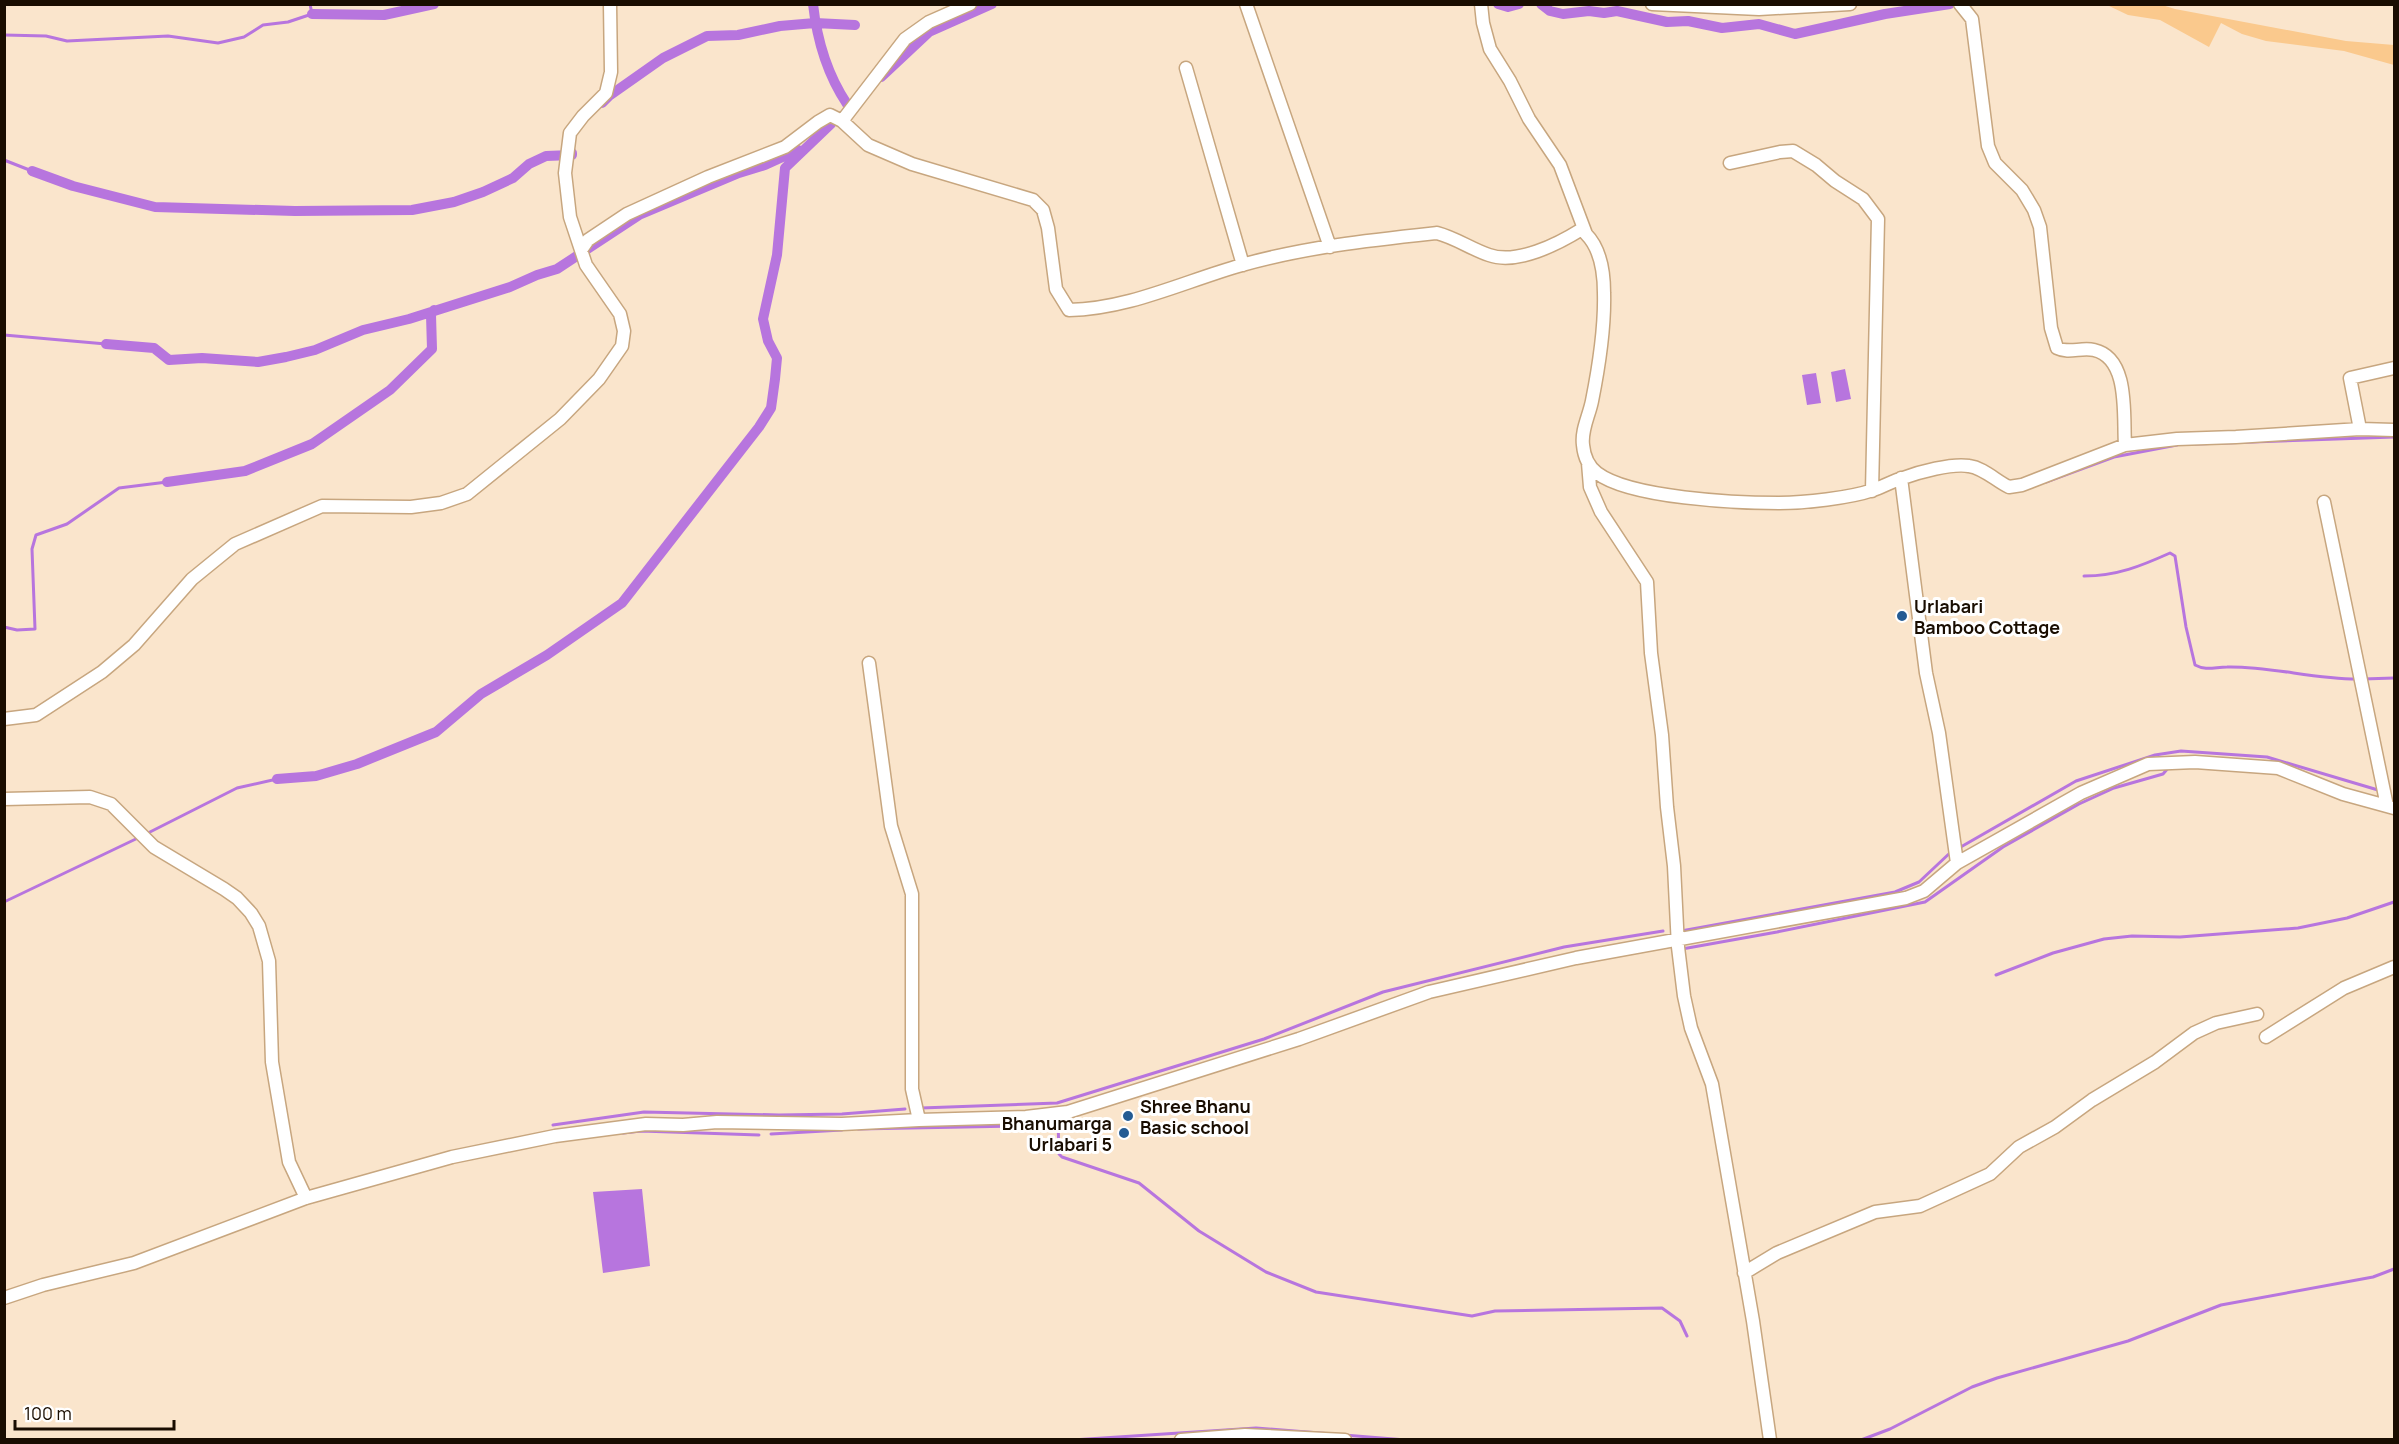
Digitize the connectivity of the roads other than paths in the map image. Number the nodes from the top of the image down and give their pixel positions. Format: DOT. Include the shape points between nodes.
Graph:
graph roads {
  1 [pos="610,4"];
  2 [pos="970,4"];
  3 [pos="1246,4"];
  4 [pos="1481,4"];
  5 [pos="1652,4"];
  6 [pos="1850,4"];
  7 [pos="1961,6"];
  8 [pos="1186,68"];
  9 [pos="842,121"];
  10 [pos="1730,163"];
  11 [pos="1586,234"];
  12 [pos="584,245"];
  13 [pos="1330,247"];
  14 [pos="1243,264"];
  15 [pos="2394,368"];
  16 [pos="2360,429"];
  17 [pos="2394,430"];
  18 [pos="2125,445"];
  19 [pos="1588,463"];
  20 [pos="1901,478"];
  21 [pos="1872,490"];
  22 [pos="2324,502"];
  23 [pos="869,663"];
  24 [pos="4,719"];
  25 [pos="4,800"];
  26 [pos="2391,807"];
  27 [pos="1957,863"];
  28 [pos="1678,938"];
  29 [pos="2394,967"];
  30 [pos="2257,1014"];
  31 [pos="2266,1037"];
  32 [pos="919,1120"];
  33 [pos="306,1198"];
  34 [pos="1744,1273"];
  35 [pos="4,1298"];
  36 [pos="1181,1440"];
  37 [pos="1345,1440"];
  38 [pos="1770,1440"];
  1 -- 12 [label="street" via="611,72 606,93 570,133 565,165 568,205 575,233"];
  2 -- 9 [label="street" via="929,22 905,39"];
  3 -- 13 [label="street"];
  4 -- 11 [label="street" via="1490,49 1560,165"];
  5 -- 6 [label="street" via="1759,9"];
  7 -- 18 [label="street" via="1972,19 1988,147 1995,163 2022,190 2040,227 2051,328 2057,348 2093,350 2113,361 2121,379"];
  8 -- 14 [label="street"];
  9 -- 12 [label="street" via="827,116 785,147 649,203"];
  9 -- 14 [label="street" via="868,145 901,159 1033,200 1043,210 1056,290 1069,310 1115,304"];
  10 -- 21 [label="street" via="1793,152 1863,199 1878,219"];
  11 -- 13 [label="street" via="1582,229 1534,253 1506,259 1437,233"];
  11 -- 19 [label="street" via="1594,241 1604,274 1604,322 1584,430"];
  12 -- 24 [label="street" via="586,265 620,314 622,346 599,379 560,419 467,494 411,507 322,506 235,544 192,579 134,645 102,672 36,715"];
  13 -- 14 [label="street"];
  15 -- 16 [label="street" via="2350,378"];
  16 -- 17 [label="street"];
  16 -- 18 [label="street"];
  18 -- 20 [label="street" via="2009,488 1971,466 1959,465"];
  19 -- 21 [label="street" via="1597,473 1625,486 1736,503 1798,503"];
  19 -- 28 [label="street" via="1590,488 1601,512 1647,582"];
  20 -- 21 [label="street"];
  20 -- 27 [label="street" via="1926,673 1939,733"];
  22 -- 26 [label="street"];
  23 -- 32 [label="street" via="891,826 912,894 912,1089"];
  25 -- 33 [label="street" via="90,797 111,804 154,847 224,889 251,913 269,961 272,1062 289,1161"];
  26 -- 27 [label="street" via="2343,794 2278,768 2195,762 2148,764 2081,793"];
  27 -- 28 [label="street" via="1924,891 1906,898"];
  28 -- 32 [label="street" via="1429,992 1299,1039 1068,1112"];
  28 -- 34 [label="street" via="1684,996 1691,1028 1712,1084"];
  29 -- 31 [label="street" via="2344,988"];
  30 -- 34 [label="street" via="2216,1023 2194,1033 2019,1147 1990,1174 1920,1206 1875,1212 1777,1253"];
  32 -- 33 [label="street" via="646,1124 555,1136 452,1157"];
  33 -- 35 [label="street" via="134,1263"];
  34 -- 38 [label="street"];
  36 -- 37 [label="street" via="1245,1434"];
}
